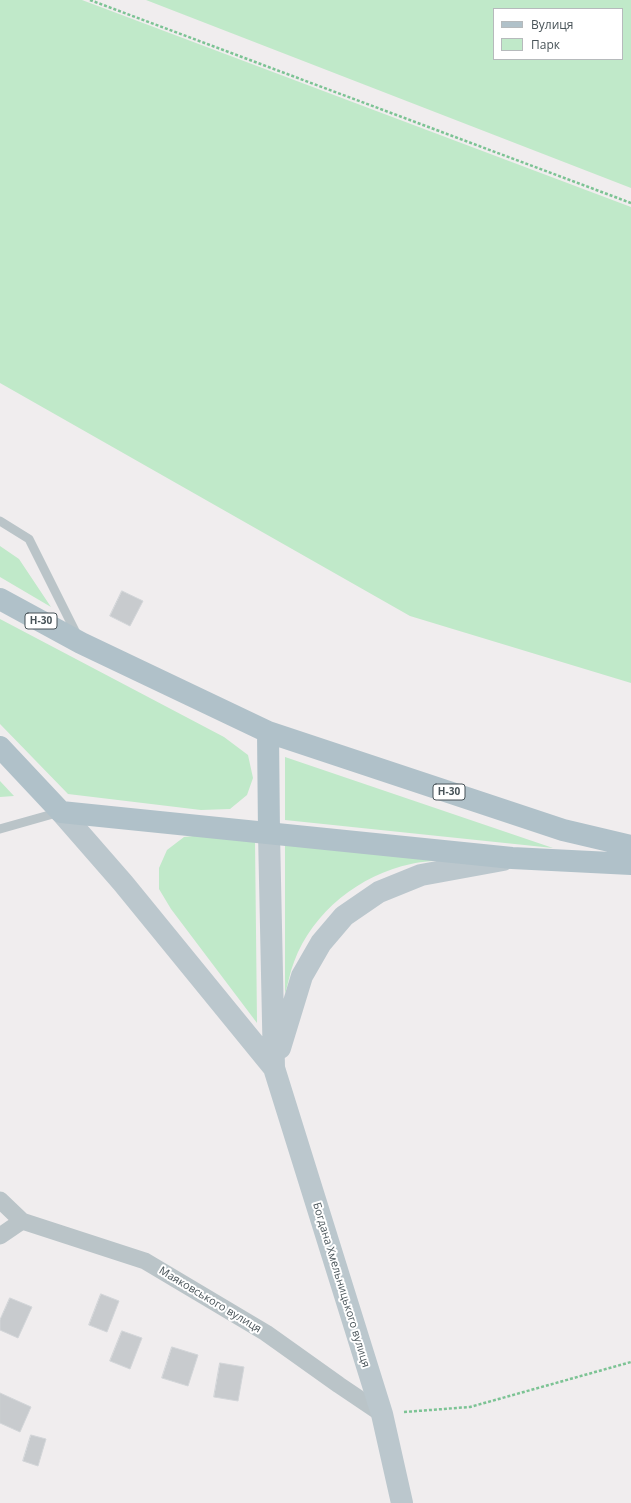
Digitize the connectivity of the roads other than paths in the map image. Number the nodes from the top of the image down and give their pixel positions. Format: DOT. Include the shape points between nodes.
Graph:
graph roads {
  1 [pos="0,521"];
  2 [pos="0,599"];
  3 [pos="81,643"];
  4 [pos="268,732"];
  5 [pos="0,747"];
  6 [pos="60,812"];
  7 [pos="0,829"];
  8 [pos="269,833"];
  9 [pos="631,846"];
  10 [pos="512,858"];
  11 [pos="631,864"];
  12 [pos="274,1068"];
  13 [pos="0,1200"];
  14 [pos="22,1221"];
  15 [pos="0,1236"];
  16 [pos="382,1414"];
  17 [pos="402,1503"];
  1 -- 3 [label="lane" via="29,539"];
  2 -- 3 [label="main road, Н-30"];
  3 -- 4 [label="main road, Н-30"];
  4 -- 8 [label="main road"];
  4 -- 9 [label="main road, Н-30" via="563,830"];
  5 -- 6 [label="main road"];
  6 -- 7 [label="lane"];
  6 -- 8 [label="main road"];
  6 -- 12 [label="street" via="124,883"];
  8 -- 10 [label="main road"];
  8 -- 12 [label="street"];
  10 -- 11 [label="main road"];
  10 -- 12 [label="street" via="421,875 379,892 344,916 321,943 302,976"];
  12 -- 16 [label="street, Богдана Хмельницького вулиця"];
  13 -- 14 [label="street, Маяковського вулиця"];
  14 -- 15 [label="street"];
  14 -- 16 [label="street, Маяковського вулиця" via="145,1261 266,1333"];
  16 -- 17 [label="street, Богдана Хмельницького вулиця"];
}
